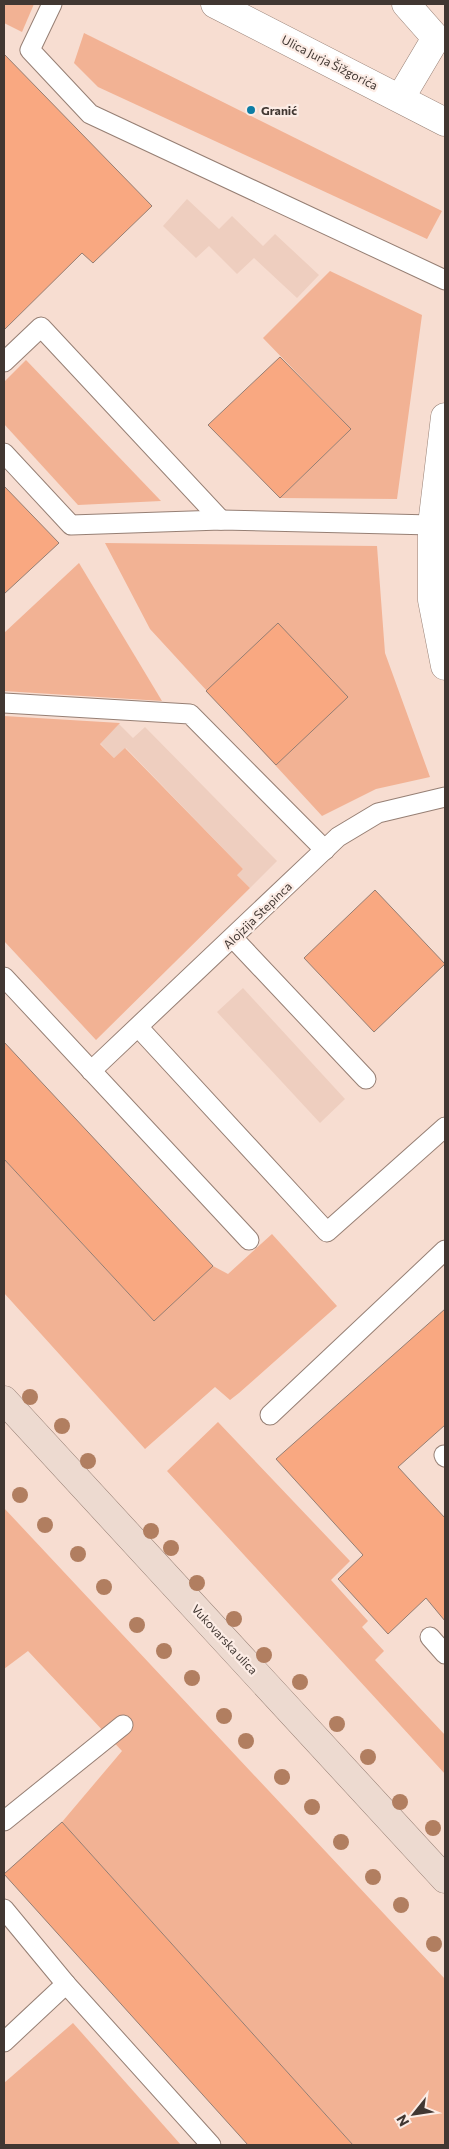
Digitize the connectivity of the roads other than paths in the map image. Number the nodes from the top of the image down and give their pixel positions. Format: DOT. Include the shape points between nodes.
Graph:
graph roads {
  1 [pos="52,4"];
  2 [pos="215,4"];
  3 [pos="406,4"];
  4 [pos="401,97"];
  5 [pos="445,122"];
  6 [pos="445,280"];
  7 [pos="4,362"];
  8 [pos="445,417"];
  9 [pos="4,453"];
  10 [pos="221,520"];
  11 [pos="432,525"];
  12 [pos="445,666"];
  13 [pos="4,704"];
  14 [pos="445,797"];
  15 [pos="325,850"];
  16 [pos="234,938"];
  17 [pos="4,977"];
  18 [pos="139,1028"];
  19 [pos="91,1071"];
  20 [pos="366,1079"];
  21 [pos="445,1127"];
  22 [pos="249,1240"];
  23 [pos="445,1250"];
  24 [pos="4,1400"];
  25 [pos="270,1414"];
  26 [pos="430,1637"];
  27 [pos="445,1654"];
  28 [pos="123,1725"];
  29 [pos="4,1822"];
  30 [pos="445,1878"];
  31 [pos="4,1909"];
  32 [pos="66,1984"];
  33 [pos="4,2042"];
  34 [pos="211,2145"];
  1 -- 6 [label="lane" via="30,50 90,114"];
  2 -- 4 [label="street, Ulica Jurja Šižgorića"];
  3 -- 4 [label="street" via="436,38"];
  4 -- 5 [label="street, Ulica Jurja Šižgorića"];
  7 -- 10 [label="lane" via="41,327"];
  8 -- 11 [label="street"];
  9 -- 10 [label="lane" via="71,525"];
  10 -- 11 [label="lane"];
  11 -- 12 [label="street" via="432,600"];
  13 -- 15 [label="lane" via="190,714"];
  14 -- 15 [label="lane, Alojzija Stepinca" via="378,813 338,837"];
  15 -- 16 [label="lane, Alojzija Stepinca"];
  16 -- 18 [label="lane, Alojzija Stepinca"];
  16 -- 20 [label="lane"];
  17 -- 19 [label="lane"];
  18 -- 19 [label="lane, Alojzija Stepinca"];
  18 -- 21 [label="lane" via="328,1232"];
  19 -- 22 [label="lane"];
  23 -- 25 [label="lane"];
  24 -- 30 [label="street, Vukovarska ulica"];
  26 -- 27 [label="lane"];
  28 -- 29 [label="lane"];
  31 -- 32 [label="lane"];
  32 -- 33 [label="lane"];
  32 -- 34 [label="lane"];
}
